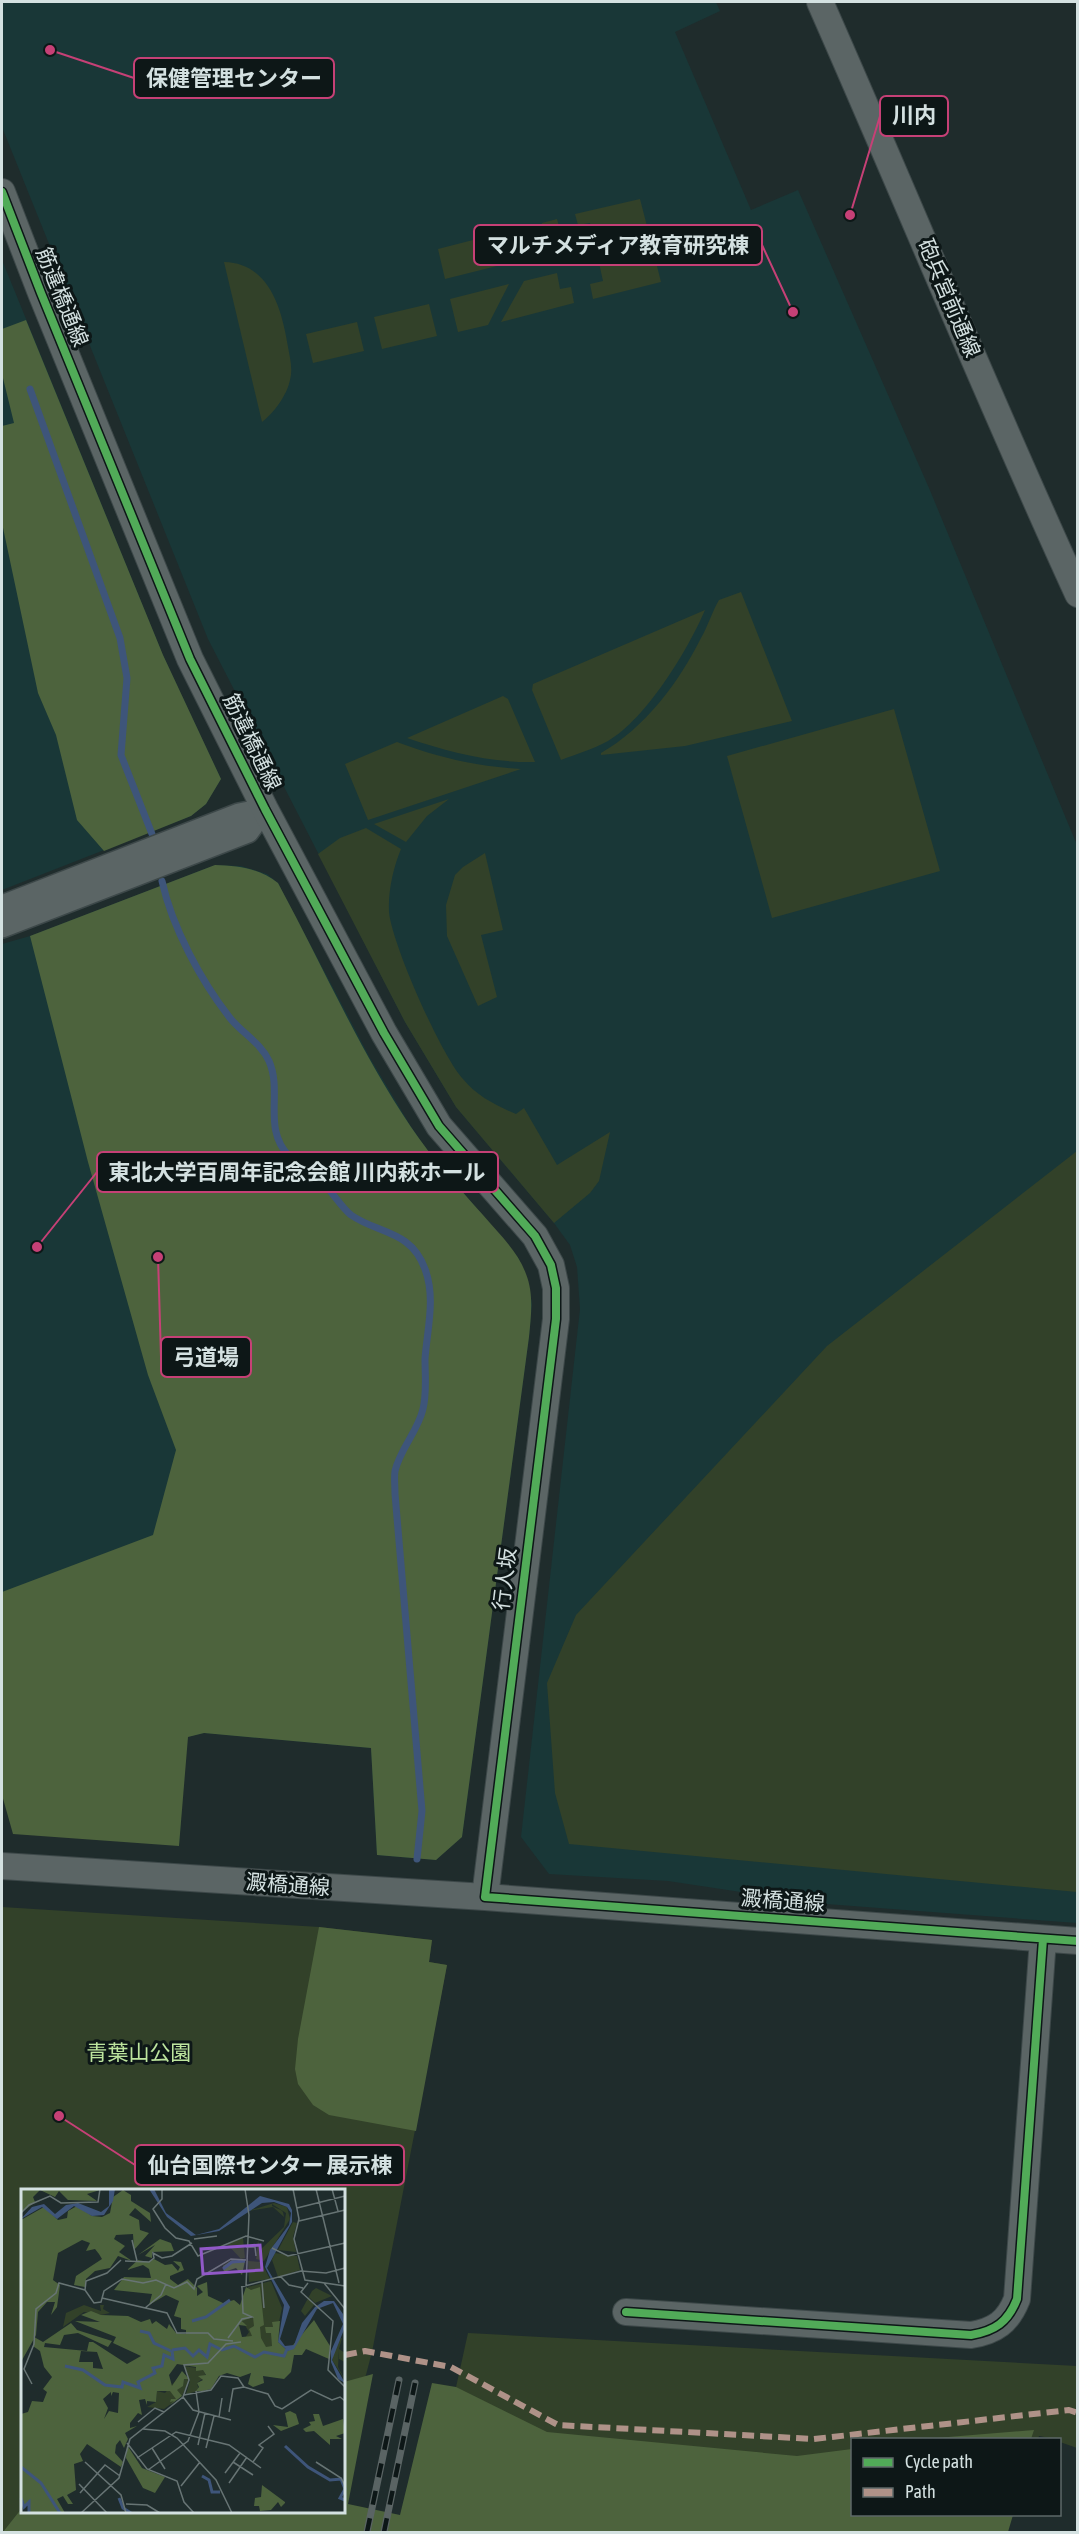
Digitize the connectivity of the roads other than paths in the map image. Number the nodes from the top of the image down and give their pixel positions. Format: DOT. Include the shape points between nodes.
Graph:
graph roads {
  1 [pos="820,2"];
  2 [pos="2,192"];
  3 [pos="1077,594"];
  4 [pos="265,809"];
  5 [pos="2,906"];
  6 [pos="2,927"];
  7 [pos="551,1265"];
  8 [pos="2,1866"];
  9 [pos="485,1897"];
  10 [pos="1043,1939"];
  11 [pos="1077,1941"];
  12 [pos="626,2312"];
  1 -- 3 [label="street, 砲兵営前通線"];
  2 -- 4 [label="street, 筋違橋通線" via="190,659"];
  4 -- 5 [label="street" via="239,814"];
  4 -- 6 [label="street" via="248,832"];
  4 -- 7 [label="street, 筋違橋通線" via="384,1033 439,1126 535,1236"];
  7 -- 9 [label="street, 行人坂" via="556,1319"];
  8 -- 9 [label="street, 澱橋通線"];
  9 -- 10 [label="street, 澱橋通線"];
  10 -- 11 [label="street, 澱橋通線"];
  10 -- 12 [label="street" via="1017,2299 1002,2324 970,2335"];
}
